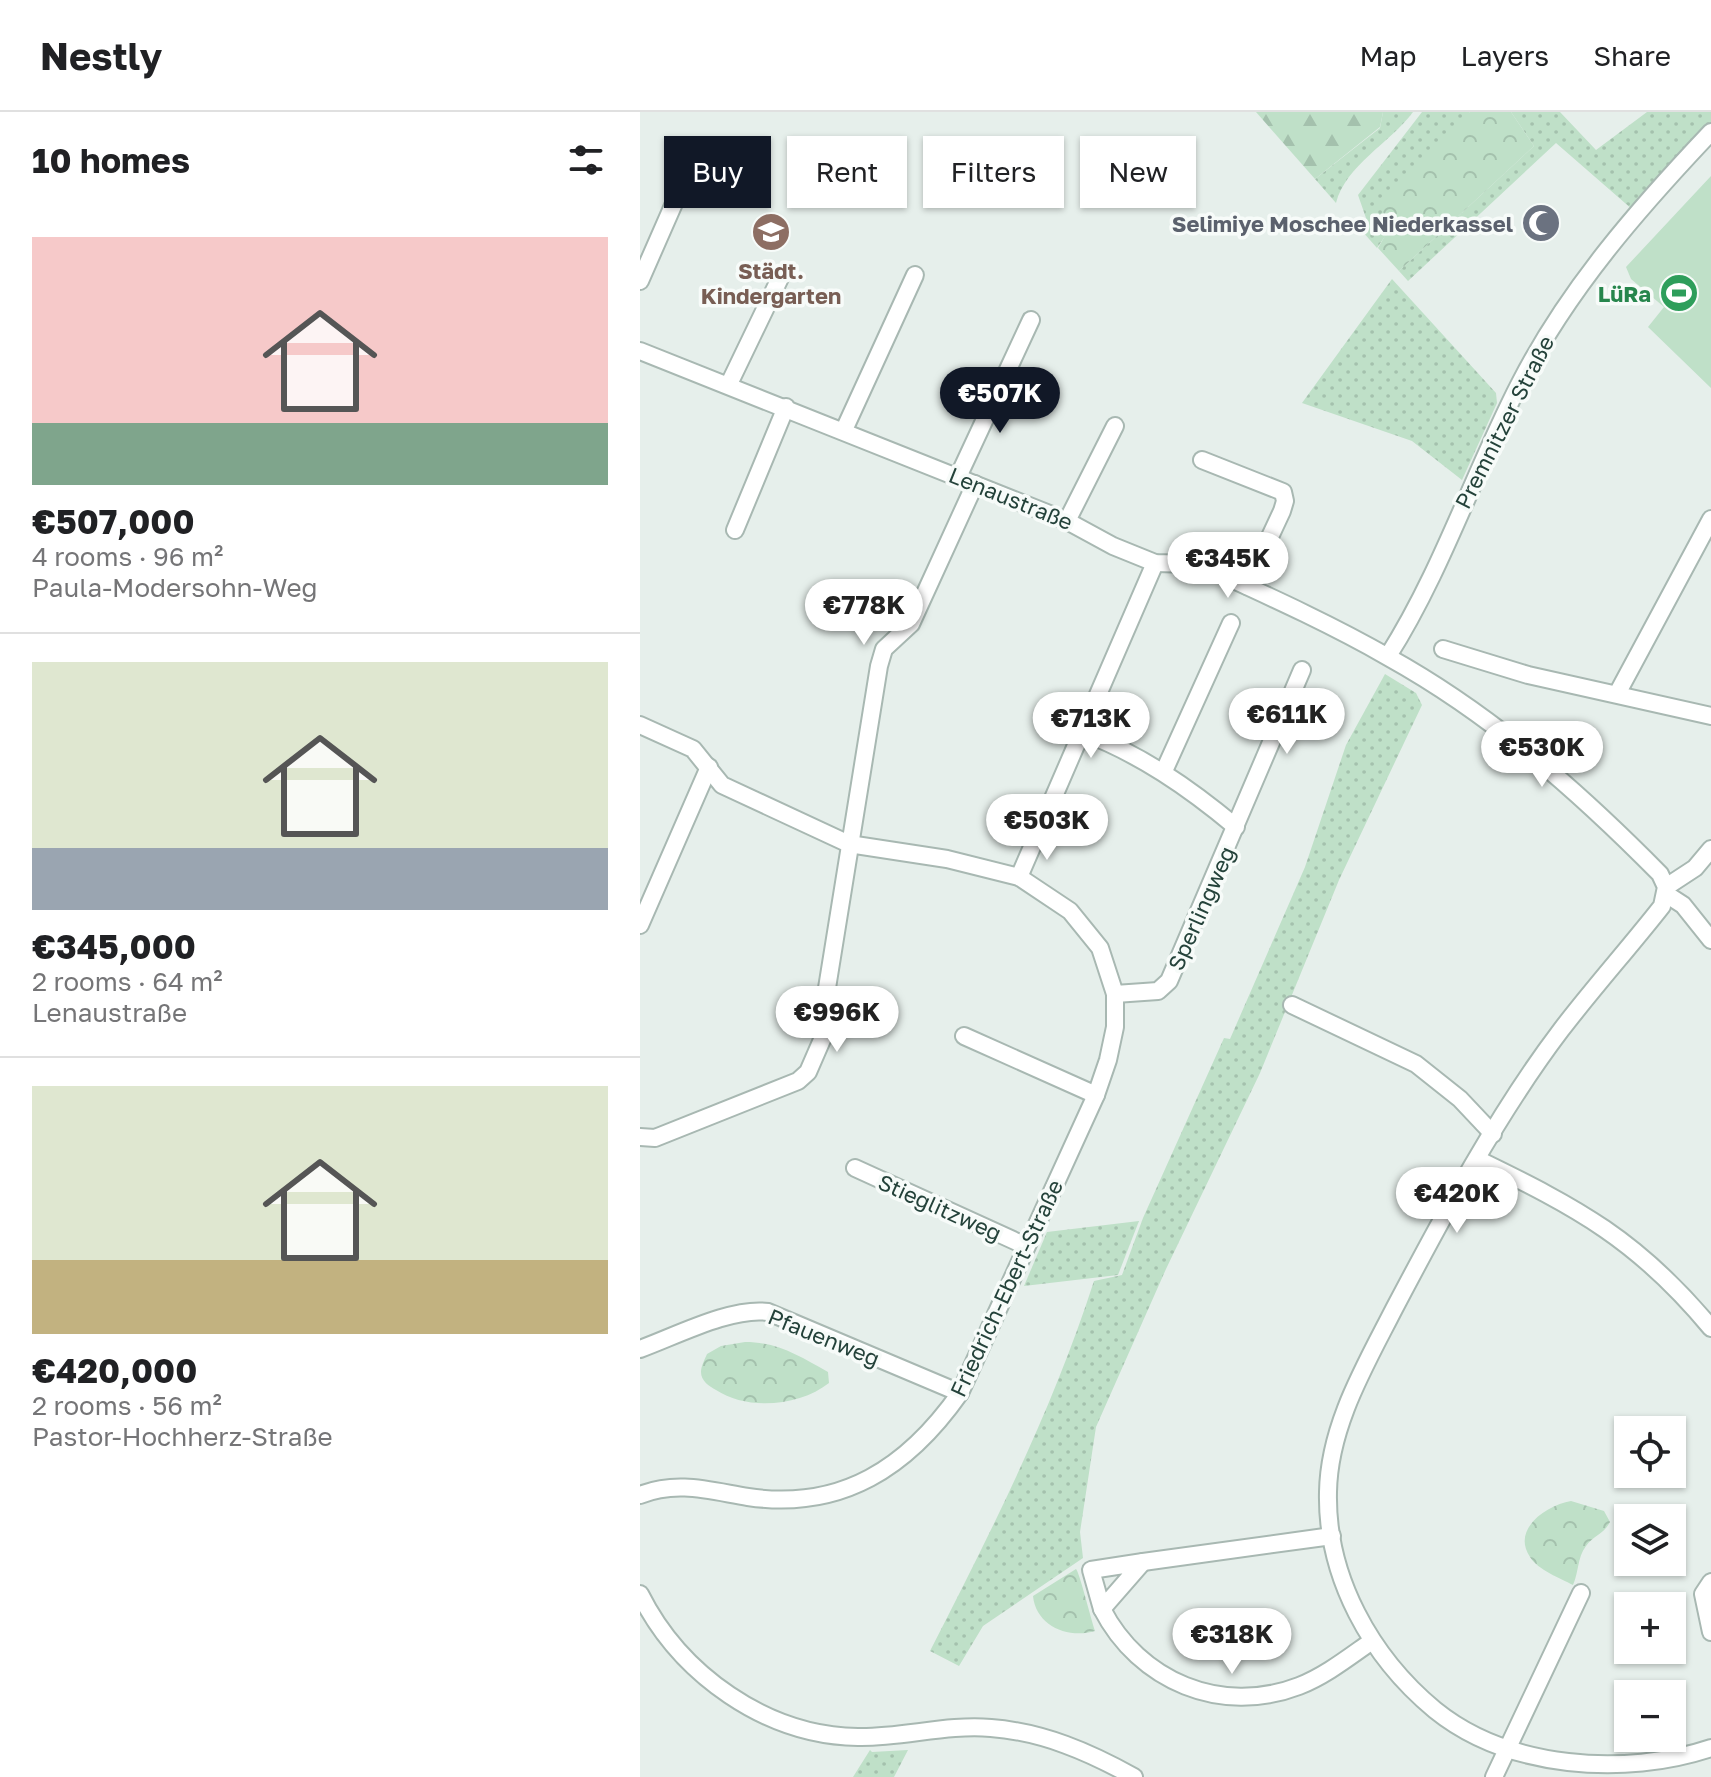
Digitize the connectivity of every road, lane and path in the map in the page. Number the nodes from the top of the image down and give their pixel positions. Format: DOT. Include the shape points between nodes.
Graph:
graph roads {
  1 [pos="1711,132"];
  2 [pos="672,208"];
  3 [pos="915,275"];
  4 [pos="781,276"];
  5 [pos="640,281"];
  6 [pos="1031,320"];
  7 [pos="640,351"];
  8 [pos="729,384"];
  9 [pos="786,407"];
  10 [pos="1115,426"];
  11 [pos="844,430"];
  12 [pos="1202,460"];
  13 [pos="958,477"];
  14 [pos="975,484"];
  15 [pos="1711,519"];
  16 [pos="1067,521"];
  17 [pos="735,530"];
  18 [pos="1155,563"];
  19 [pos="1247,586"];
  20 [pos="1231,623"];
  21 [pos="1443,649"];
  22 [pos="1388,656"];
  23 [pos="1302,670"];
  24 [pos="1617,694"];
  25 [pos="1711,716"];
  26 [pos="640,725"];
  27 [pos="1082,732"];
  28 [pos="709,767"];
  29 [pos="1164,771"];
  30 [pos="1236,827"];
  31 [pos="849,844"];
  32 [pos="1711,849"];
  33 [pos="1019,877"];
  34 [pos="1666,888"];
  35 [pos="640,925"];
  36 [pos="1711,940"];
  37 [pos="1115,994"];
  38 [pos="1292,1005"];
  39 [pos="964,1036"];
  40 [pos="1096,1095"];
  41 [pos="1493,1134"];
  42 [pos="648,1137"];
  43 [pos="1477,1159"];
  44 [pos="855,1168"];
  45 [pos="1026,1246"];
  46 [pos="1711,1328"];
  47 [pos="640,1349"];
  48 [pos="960,1393"];
  49 [pos="640,1495"];
  50 [pos="1332,1536"];
  51 [pos="1143,1562"];
  52 [pos="1711,1582"];
  53 [pos="1581,1593"];
  54 [pos="640,1594"];
  55 [pos="1102,1609"];
  56 [pos="1711,1632"];
  57 [pos="1372,1641"];
  58 [pos="1508,1748"];
  59 [pos="1711,1748"];
  60 [pos="1654,1770"];
  61 [pos="1134,1777"];
  62 [pos="1494,1777"];
  1 -- 22 [label="street, Premnitzer Straße" via="1636,212 1550,330"];
  2 -- 5 [label="street"];
  3 -- 11 [label="street"];
  4 -- 8 [label="street"];
  6 -- 13 [label="street"];
  7 -- 8 [label="street, Lenaustraße"];
  8 -- 9 [label="street, Lenaustraße"];
  9 -- 11 [label="street, Lenaustraße"];
  9 -- 17 [label="street"];
  10 -- 16 [label="street"];
  11 -- 13 [label="street, Lenaustraße"];
  12 -- 19 [label="street" via="1283,492 1282,511"];
  13 -- 14 [label="street, Lenaustraße"];
  14 -- 16 [label="street, Lenaustraße"];
  14 -- 31 [label="street" via="911,624 881,657"];
  15 -- 24 [label="street"];
  16 -- 18 [label="street, Lenaustraße"];
  18 -- 19 [label="street, Lenaustraße" via="1193,564"];
  18 -- 27 [label="street"];
  19 -- 22 [label="street, Lenaustraße"];
  20 -- 29 [label="street"];
  21 -- 24 [label="street"];
  22 -- 34 [label="street, Lenaustraße" via="1533,756 1588,801"];
  23 -- 30 [label="street, Sperlingweg"];
  24 -- 25 [label="street"];
  26 -- 28 [label="street, Friedrich-Ebert-Straße" via="693,749"];
  27 -- 29 [label="street, Sperlingweg"];
  27 -- 33 [label="street"];
  28 -- 31 [label="street, Friedrich-Ebert-Straße" via="732,791"];
  28 -- 35 [label="street"];
  29 -- 30 [label="street, Sperlingweg"];
  30 -- 37 [label="street, Sperlingweg" via="1169,981 1158,991"];
  31 -- 33 [label="street, Friedrich-Ebert-Straße"];
  31 -- 42 [label="street" via="827,988 831,1019 808,1072 787,1087"];
  32 -- 34 [label="street"];
  33 -- 37 [label="street, Friedrich-Ebert-Straße" via="1070,911 1093,935"];
  34 -- 36 [label="street, Lenaustraße"];
  34 -- 41 [label="street" via="1662,906 1560,1032"];
  37 -- 40 [label="street, Friedrich-Ebert-Straße" via="1115,1027"];
  38 -- 41 [label="street" via="1416,1064"];
  39 -- 40 [label="street"];
  40 -- 45 [label="street, Friedrich-Ebert-Straße"];
  41 -- 43 [label="street"];
  43 -- 46 [label="street" via="1607,1228"];
  43 -- 50 [label="street" via="1373,1348 1341,1421 1328,1489"];
  44 -- 45 [label="street, Stieglitzweg"];
  45 -- 48 [label="street, Friedrich-Ebert-Straße"];
  47 -- 48 [label="street, Pfauenweg" via="731,1316 768,1312"];
  48 -- 49 [label="street, Friedrich-Ebert-Straße" via="904,1458 883,1473 837,1491 784,1499 679,1486"];
  50 -- 51 [label="street"];
  50 -- 57 [label="street" via="1345,1586"];
  51 -- 55 [label="street"];
  51 -- 55 [label="street" via="1091,1570"];
  52 -- 56 [label="street" via="1703,1594"];
  53 -- 58 [label="street"];
  54 -- 61 [label="street" via="658,1627 701,1674 731,1697 783,1722 856,1737 964,1728 1018,1732 1072,1746"];
  55 -- 57 [label="street" via="1140,1661 1185,1687 1227,1696 1267,1695 1302,1685"];
  57 -- 58 [label="street" via="1396,1673 1442,1716"];
  58 -- 60 [label="street"];
  58 -- 62 [label="street"];
  59 -- 60 [label="street"];
}
